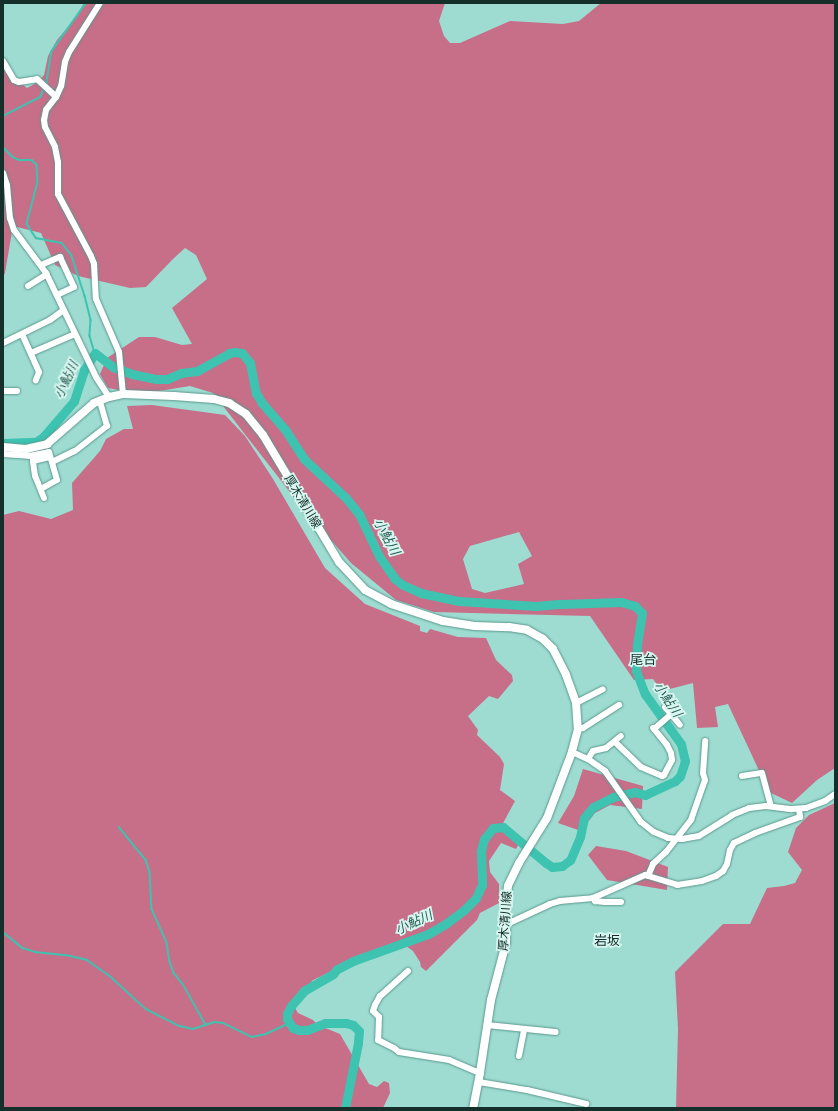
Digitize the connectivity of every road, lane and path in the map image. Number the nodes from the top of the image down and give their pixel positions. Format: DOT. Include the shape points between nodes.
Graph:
graph roads {
  1 [pos="100,3"];
  2 [pos="3,62"];
  3 [pos="56,97"];
  4 [pos="3,173"];
  5 [pos="41,265"];
  6 [pos="47,274"];
  7 [pos="28,286"];
  8 [pos="57,295"];
  9 [pos="64,310"];
  10 [pos="22,334"];
  11 [pos="76,336"];
  12 [pos="3,342"];
  13 [pos="31,353"];
  14 [pos="36,380"];
  15 [pos="3,391"];
  16 [pos="16,391"];
  17 [pos="123,394"];
  18 [pos="109,397"];
  19 [pos="100,401"];
  20 [pos="3,447"];
  21 [pos="18,452"];
  22 [pos="3,454"];
  23 [pos="51,459"];
  24 [pos="40,488"];
  25 [pos="44,498"];
  26 [pos="603,688"];
  27 [pos="576,703"];
  28 [pos="619,705"];
  29 [pos="665,707"];
  30 [pos="670,715"];
  31 [pos="680,725"];
  32 [pos="578,726"];
  33 [pos="621,736"];
  34 [pos="705,741"];
  35 [pos="615,742"];
  36 [pos="572,752"];
  37 [pos="588,759"];
  38 [pos="742,776"];
  39 [pos="835,794"];
  40 [pos="771,806"];
  41 [pos="799,809"];
  42 [pos="676,839"];
  43 [pos="648,876"];
  44 [pos="592,898"];
  45 [pos="621,902"];
  46 [pos="507,924"];
  47 [pos="408,971"];
  48 [pos="487,1025"];
  49 [pos="524,1030"];
  50 [pos="556,1032"];
  51 [pos="518,1056"];
  52 [pos="480,1073"];
  53 [pos="479,1082"];
  54 [pos="586,1104"];
  55 [pos="473,1108"];
  1 -- 3 [label="street" via="69,52"];
  2 -- 3 [label="street" via="14,80 19,82 36,79"];
  3 -- 17 [label="street" via="46,110 44,120 55,147 58,194 94,264 96,300 120,356"];
  4 -- 5 [label="street" via="14,230"];
  5 -- 6 [label="street"];
  5 -- 8 [label="street" via="60,257 74,287"];
  6 -- 7 [label="street"];
  6 -- 8 [label="street"];
  8 -- 9 [label="street"];
  9 -- 10 [label="street"];
  9 -- 11 [label="street"];
  10 -- 12 [label="street"];
  10 -- 13 [label="street"];
  11 -- 13 [label="street"];
  11 -- 18 [label="street"];
  13 -- 14 [label="street" via="39,372"];
  15 -- 16 [label="street"];
  17 -- 18 [label="main road, 厚木清川線"];
  17 -- 27 [label="main road, 厚木清川線" via="214,399 242,410 263,436 339,562 365,590 391,604 443,621 475,626 521,628 538,635 560,659"];
  18 -- 19 [label="main road, 厚木清川線"];
  19 -- 21 [label="main road, 厚木清川線" via="50,442"];
  19 -- 23 [label="street" via="107,426 75,451"];
  20 -- 21 [label="main road, 厚木清川線"];
  21 -- 22 [label="street"];
  21 -- 23 [label="street" via="29,456 49,452"];
  23 -- 24 [label="street" via="57,480"];
  23 -- 24 [label="street" via="33,461"];
  24 -- 25 [label="street"];
  26 -- 27 [label="street"];
  27 -- 32 [label="main road, 厚木清川線"];
  28 -- 32 [label="street" via="583,728"];
  29 -- 30 [label="street"];
  30 -- 31 [label="street"];
  30 -- 35 [label="street" via="654,728 671,752 672,760 662,776 641,767"];
  32 -- 36 [label="main road, 厚木清川線"];
  33 -- 35 [label="street"];
  34 -- 42 [label="street" via="702,773 705,780 691,820"];
  35 -- 37 [label="street" via="606,748 590,751"];
  36 -- 37 [label="street"];
  36 -- 46 [label="main road, 厚木清川線" via="547,818 508,886"];
  37 -- 42 [label="street" via="605,771 641,822 654,832"];
  38 -- 40 [label="street" via="762,773"];
  39 -- 41 [label="street" via="819,804"];
  40 -- 41 [label="street"];
  40 -- 42 [label="street" via="741,810 699,836"];
  41 -- 43 [label="street" via="800,817 754,832 734,843 727,864 716,876 677,885"];
  42 -- 43 [label="street" via="653,864"];
  43 -- 44 [label="street" via="645,875"];
  44 -- 45 [label="street" via="595,901"];
  44 -- 46 [label="street" via="556,902"];
  46 -- 48 [label="main road, 厚木清川線" via="506,943"];
  47 -- 52 [label="street" via="380,996 375,1005 373,1011 379,1017 378,1040 399,1052 449,1060"];
  48 -- 49 [label="street"];
  48 -- 52 [label="main road, 厚木清川線"];
  49 -- 50 [label="street"];
  49 -- 51 [label="street"];
  52 -- 53 [label="main road, 厚木清川線"];
  53 -- 54 [label="street"];
  53 -- 55 [label="main road, 厚木清川線"];
}
